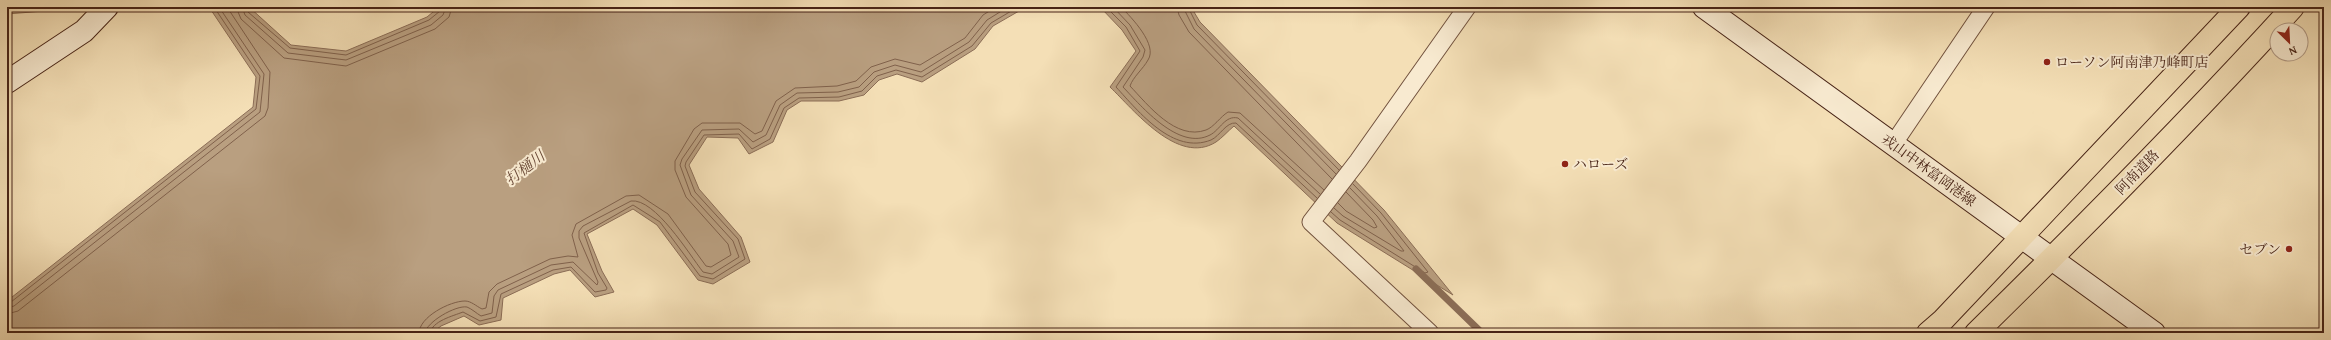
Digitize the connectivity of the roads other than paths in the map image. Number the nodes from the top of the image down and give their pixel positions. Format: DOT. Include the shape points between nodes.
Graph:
graph roads {
  1 [pos="107,7"];
  2 [pos="1467,7"];
  3 [pos="1704,7"];
  4 [pos="1986,7"];
  5 [pos="2239,7"];
  6 [pos="2294,7"];
  7 [pos="7,82"];
  8 [pos="1894,144"];
  9 [pos="2021,237"];
  10 [pos="2052,258"];
  11 [pos="1430,333"];
  12 [pos="1928,333"];
  13 [pos="1976,333"];
  14 [pos="2154,333"];
  1 -- 7 [label="main road" via="84,32"];
  2 -- 11 [label="street" via="1355,165 1311,222"];
  3 -- 8 [label="main road, 戎山中林富岡港線"];
  4 -- 8 [label="street"];
  5 -- 9 [label="highway"];
  6 -- 10 [label="highway, 阿南道路" via="2243,63"];
  8 -- 9 [label="main road, 戎山中林富岡港線"];
  9 -- 10 [label="main road, 戎山中林富岡港線"];
  9 -- 12 [label="highway"];
  10 -- 13 [label="highway, 阿南道路"];
  10 -- 14 [label="main road, 戎山中林富岡港線"];
}
